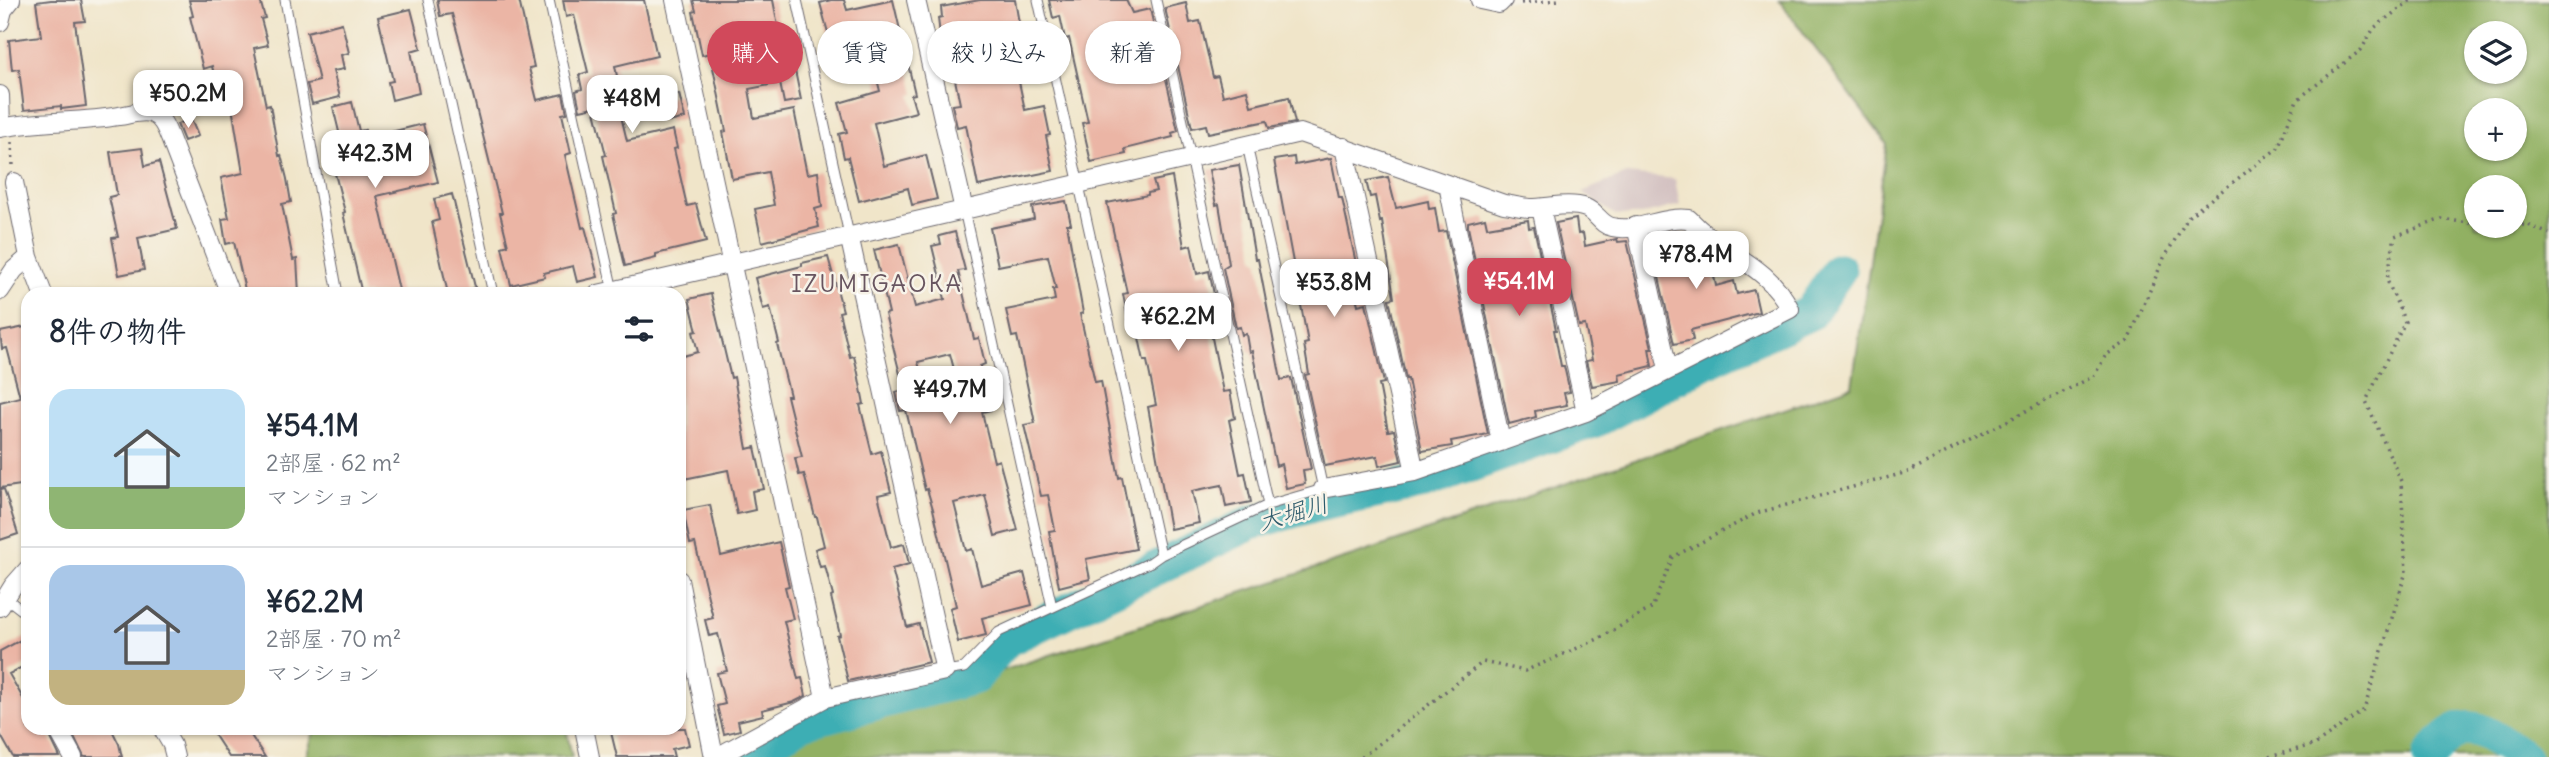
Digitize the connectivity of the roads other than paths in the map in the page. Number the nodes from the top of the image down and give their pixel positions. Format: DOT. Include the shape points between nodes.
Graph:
graph roads {
  1 [pos="11,0"];
  2 [pos="285,0"];
  3 [pos="428,0"];
  4 [pos="549,0"];
  5 [pos="675,0"];
  6 [pos="797,0"];
  7 [pos="916,0"];
  8 [pos="1038,0"];
  9 [pos="1156,0"];
  10 [pos="1480,0"];
  11 [pos="1502,1"];
  12 [pos="0,23"];
  13 [pos="0,95"];
  14 [pos="4,127"];
  15 [pos="1247,145"];
  16 [pos="1344,147"];
  17 [pos="1191,159"];
  18 [pos="14,182"];
  19 [pos="1077,184"];
  20 [pos="1448,186"];
  21 [pos="1541,208"];
  22 [pos="964,210"];
  23 [pos="1636,226"];
  24 [pos="849,235"];
  25 [pos="29,257"];
  26 [pos="732,262"];
  27 [pos="40,287"];
  28 [pos="227,287"];
  29 [pos="337,287"];
  30 [pos="491,287"];
  31 [pos="608,287"];
  32 [pos="633,287"];
  33 [pos="0,291"];
  34 [pos="1668,369"];
  35 [pos="1586,412"];
  36 [pos="1501,442"];
  37 [pos="1415,472"];
  38 [pos="1322,489"];
  39 [pos="1268,505"];
  40 [pos="1161,555"];
  41 [pos="21,577"];
  42 [pos="2,604"];
  43 [pos="1052,607"];
  44 [pos="21,612"];
  45 [pos="686,613"];
  46 [pos="945,671"];
  47 [pos="825,698"];
  48 [pos="61,735"];
  49 [pos="166,735"];
  50 [pos="585,735"];
  51 [pos="72,757"];
  52 [pos="175,757"];
  53 [pos="590,757"];
  54 [pos="716,757"];
  1 -- 12 [label="street"];
  2 -- 29 [label="lane"];
  3 -- 30 [label="lane"];
  4 -- 31 [label="lane"];
  5 -- 26 [label="street"];
  6 -- 24 [label="lane"];
  7 -- 22 [label="street"];
  8 -- 19 [label="lane"];
  9 -- 17 [label="lane"];
  10 -- 11 [label="street"];
  13 -- 14 [label="street"];
  14 -- 28 [label="street" via="148,112 157,116 164,123"];
  15 -- 16 [label="street" via="1300,133"];
  15 -- 17 [label="street"];
  15 -- 38 [label="lane"];
  16 -- 20 [label="street"];
  16 -- 37 [label="street"];
  17 -- 19 [label="street"];
  17 -- 39 [label="lane"];
  18 -- 25 [label="street"];
  19 -- 22 [label="street"];
  19 -- 40 [label="lane"];
  20 -- 21 [label="street" via="1504,204"];
  20 -- 36 [label="street"];
  21 -- 23 [label="street" via="1588,208 1605,225"];
  21 -- 35 [label="street"];
  22 -- 24 [label="street"];
  22 -- 43 [label="lane"];
  23 -- 34 [label="street"];
  23 -- 34 [label="street" via="1689,219 1765,274 1790,309"];
  24 -- 26 [label="street"];
  24 -- 46 [label="street"];
  25 -- 27 [label="street"];
  25 -- 33 [label="street"];
  26 -- 32 [label="street"];
  26 -- 47 [label="street"];
  34 -- 35 [label="street"];
  35 -- 36 [label="street"];
  36 -- 37 [label="street"];
  37 -- 38 [label="street"];
  38 -- 39 [label="lane"];
  39 -- 40 [label="lane"];
  40 -- 43 [label="lane"];
  41 -- 42 [label="street"];
  42 -- 44 [label="lane"];
  43 -- 46 [label="lane" via="999,632 964,668"];
  45 -- 54 [label="street"];
  46 -- 47 [label="street"];
  47 -- 54 [label="street"];
  48 -- 51 [label="street"];
  49 -- 52 [label="street"];
  50 -- 53 [label="street"];
}
